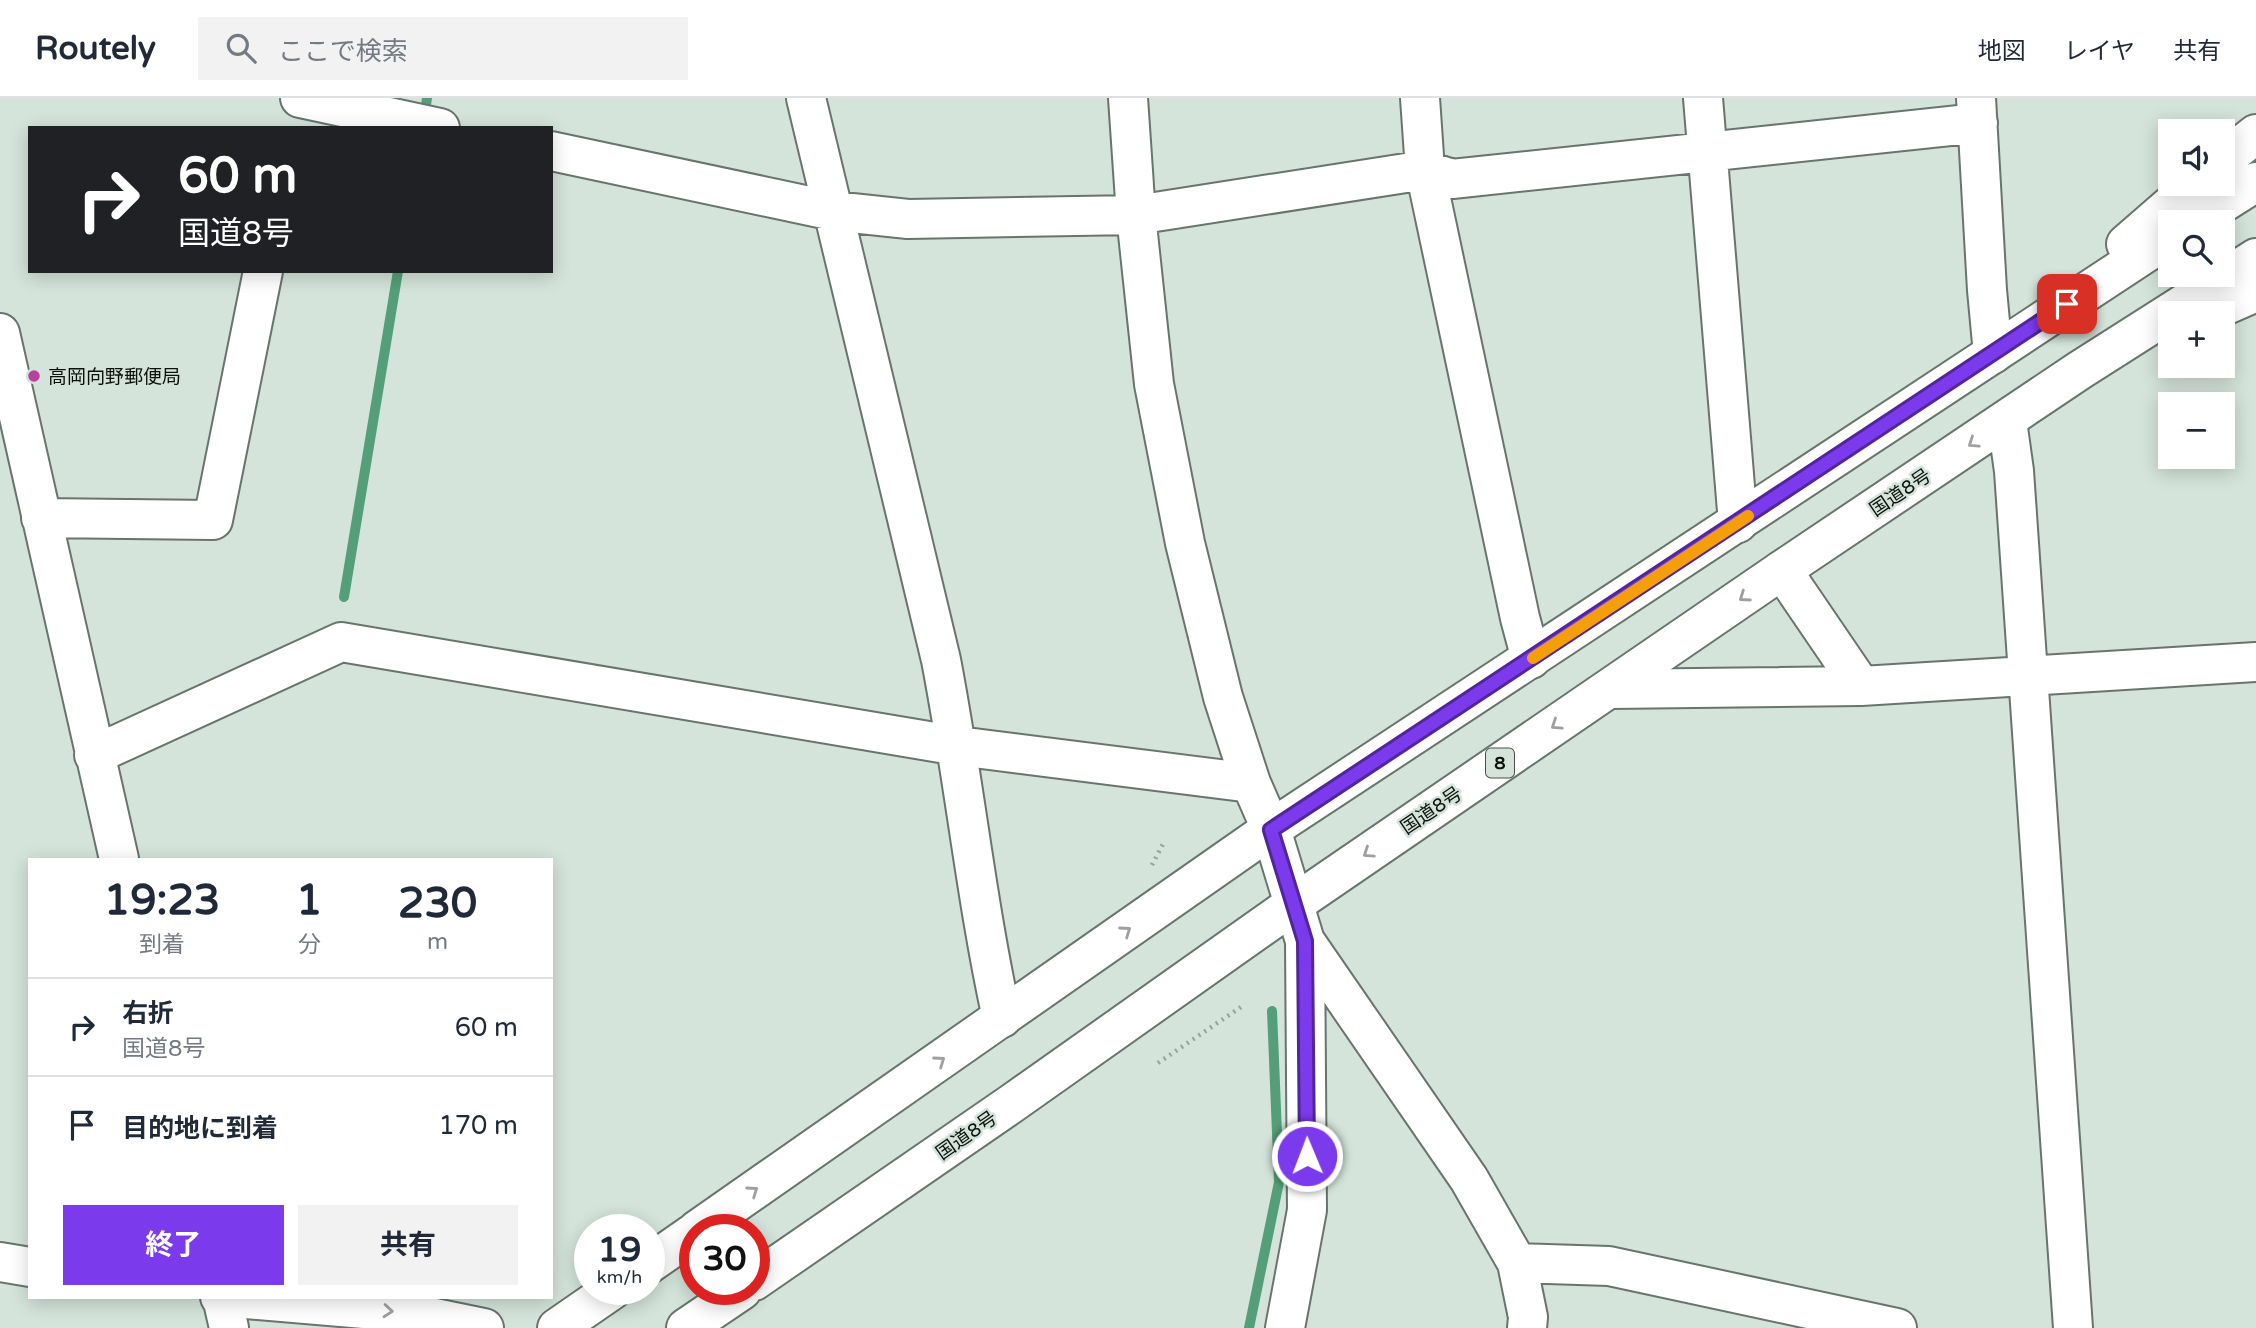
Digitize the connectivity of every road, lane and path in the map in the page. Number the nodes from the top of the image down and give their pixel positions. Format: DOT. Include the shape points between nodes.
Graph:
graph roads {
  1 [pos="300,98"];
  2 [pos="806,98"];
  3 [pos="1128,98"];
  4 [pos="1420,98"];
  5 [pos="1703,98"];
  6 [pos="1977,111"];
  7 [pos="293,126"];
  8 [pos="431,126"];
  9 [pos="2256,134"];
  10 [pos="1707,150"];
  11 [pos="553,151"];
  12 [pos="2235,151"];
  13 [pos="1425,170"];
  14 [pos="2256,182"];
  15 [pos="2181,196"];
  16 [pos="2212,210"];
  17 [pos="833,211"];
  18 [pos="1136,215"];
  19 [pos="2158,245"];
  20 [pos="2256,258"];
  21 [pos="264,273"];
  22 [pos="2256,292"];
  23 [pos="2235,301"];
  24 [pos="0,333"];
  25 [pos="2025,334"];
  26 [pos="2158,335"];
  27 [pos="1993,354"];
  28 [pos="2080,370"];
  29 [pos="2007,421"];
  30 [pos="41,518"];
  31 [pos="1738,523"];
  32 [pos="1782,570"];
  33 [pos="1531,659"];
  34 [pos="2256,662"];
  35 [pos="2027,677"];
  36 [pos="1861,686"];
  37 [pos="1611,689"];
  38 [pos="958,746"];
  39 [pos="94,755"];
  40 [pos="1251,783"];
  41 [pos="1271,830"];
  42 [pos="1164,842"];
  43 [pos="119,858"];
  44 [pos="1150,867"];
  45 [pos="1294,904"];
  46 [pos="1305,941"];
  47 [pos="1241,1007"];
  48 [pos="1002,1018"];
  49 [pos="1158,1063"];
  50 [pos="720,1214"];
  51 [pos="0,1262"];
  52 [pos="1517,1263"];
  53 [pos="28,1267"];
  54 [pos="770,1270"];
  55 [pos="222,1299"];
  56 [pos="246,1299"];
  57 [pos="590,1305"];
  58 [pos="720,1305"];
  59 [pos="229,1328"];
  60 [pos="484,1328"];
  61 [pos="557,1328"];
  62 [pos="686,1328"];
  63 [pos="1285,1328"];
  64 [pos="1527,1328"];
  65 [pos="1897,1328"];
  66 [pos="2073,1328"];
  1 -- 7 [label="main road"];
  1 -- 8 [label="main road"];
  2 -- 17 [label="main road"];
  3 -- 18 [label="main road"];
  4 -- 13 [label="main road"];
  5 -- 10 [label="main road"];
  6 -- 10 [label="main road"];
  6 -- 27 [label="main road"];
  9 -- 12 [label="main road"];
  10 -- 13 [label="main road" via="1452,179"];
  10 -- 31 [label="main road"];
  11 -- 17 [label="main road"];
  13 -- 18 [label="main road"];
  13 -- 33 [label="main road"];
  14 -- 16 [label="main road"];
  15 -- 25 [label="main road"];
  17 -- 18 [label="main road" via="908,219"];
  17 -- 38 [label="main road"];
  18 -- 40 [label="main road" via="1154,384 1185,543 1223,697"];
  19 -- 25 [label="main road"];
  20 -- 28 [label="main road, 国道8号 / 8"];
  21 -- 30 [label="main road" via="213,520"];
  22 -- 23 [label="main road"];
  24 -- 30 [label="main road"];
  25 -- 27 [label="main road"];
  26 -- 28 [label="main road, 8"];
  27 -- 31 [label="main road"];
  28 -- 29 [label="main road, 国道8号 / 8"];
  29 -- 32 [label="main road, 国道8号 / 8, one-way"];
  29 -- 35 [label="main road"];
  30 -- 39 [label="main road"];
  31 -- 33 [label="main road"];
  32 -- 36 [label="main road"];
  32 -- 37 [label="main road, 国道8号 / 8, one-way"];
  33 -- 41 [label="main road"];
  34 -- 35 [label="main road"];
  35 -- 36 [label="main road"];
  35 -- 66 [label="main road"];
  36 -- 37 [label="main road"];
  37 -- 45 [label="main road, 国道8号 / 8, one-way"];
  38 -- 39 [label="main road" via="341,642"];
  38 -- 40 [label="main road"];
  38 -- 48 [label="main road"];
  39 -- 43 [label="main road"];
  40 -- 41 [label="main road"];
  41 -- 45 [label="main road"];
  48 -- 41 [label="main road, one-way"];
  42 -- 44 [label="path"];
  45 -- 46 [label="main road"];
  45 -- 54 [label="main road, 国道8号 / 8"];
  46 -- 52 [label="main road" via="1469,1179"];
  46 -- 63 [label="main road" via="1307,1210"];
  47 -- 49 [label="path"];
  50 -- 48 [label="main road, one-way"];
  51 -- 53 [label="main road"];
  52 -- 64 [label="main road"];
  52 -- 65 [label="main road" via="1609,1266"];
  55 -- 59 [label="main road"];
  56 -- 60 [label="main road, one-way" via="411,1313"];
  57 -- 61 [label="main road"];
  58 -- 62 [label="main road"];
}
